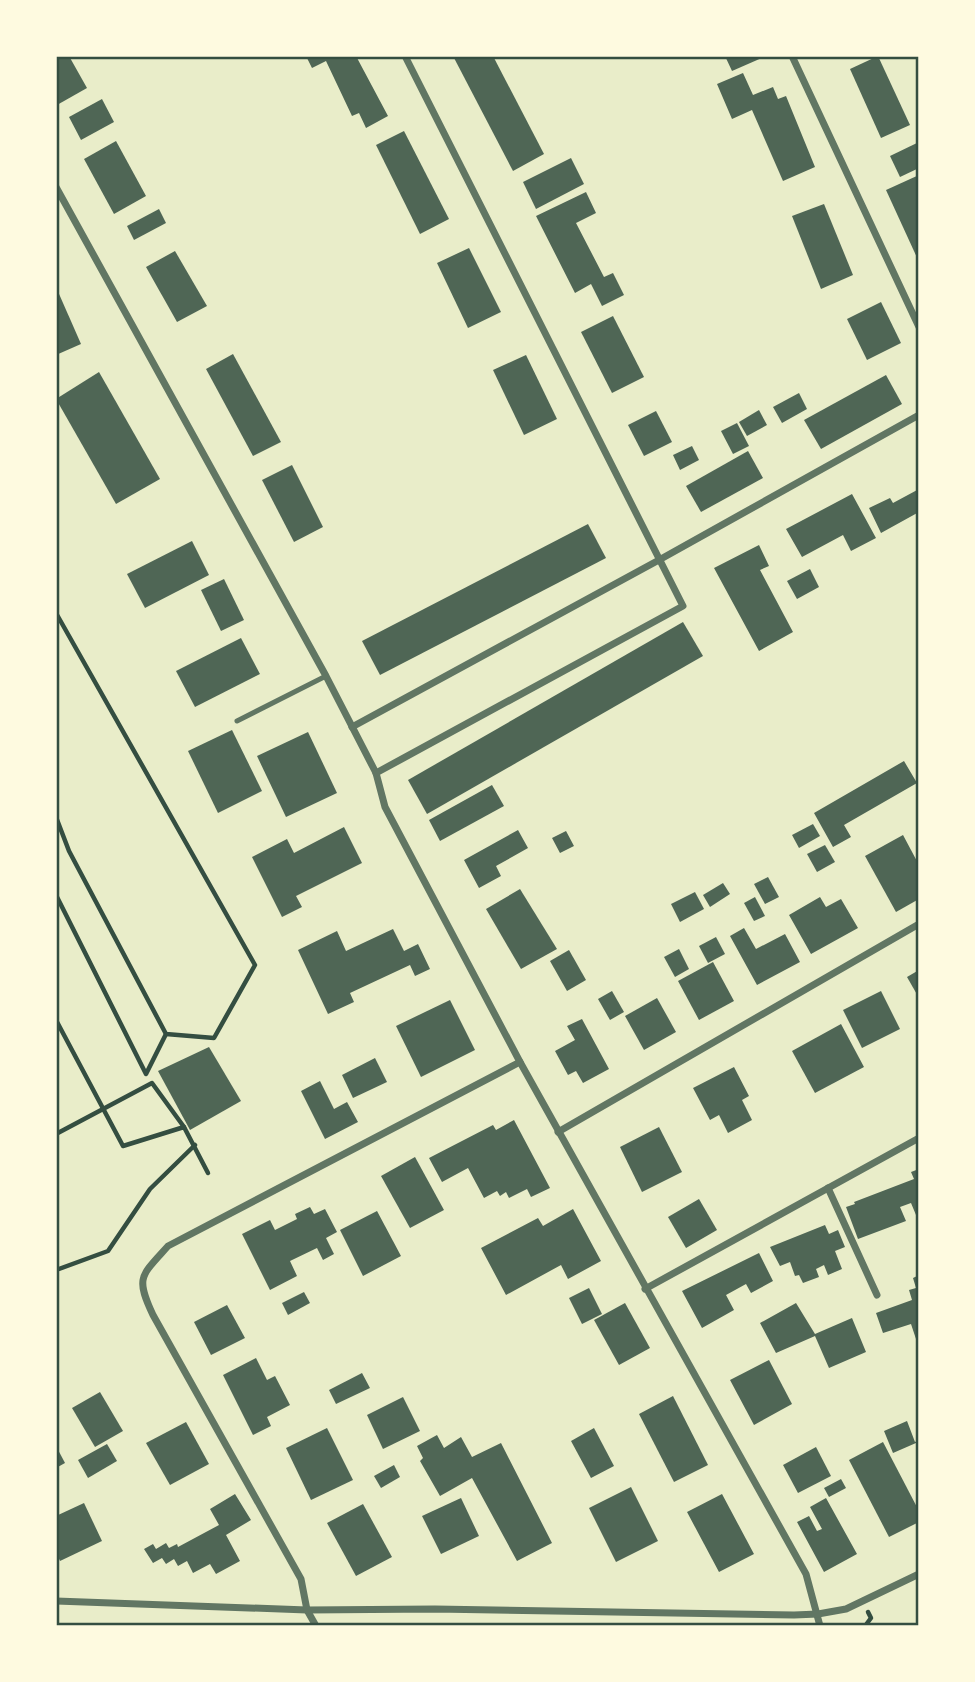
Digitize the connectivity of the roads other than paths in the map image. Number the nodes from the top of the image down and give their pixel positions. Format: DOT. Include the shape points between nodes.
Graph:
graph roads {
  1 [pos="405,56"];
  2 [pos="792,56"];
  3 [pos="56,187"];
  4 [pos="919,327"];
  5 [pos="919,415"];
  6 [pos="659,560"];
  7 [pos="326,676"];
  8 [pos="237,721"];
  9 [pos="352,727"];
  10 [pos="376,773"];
  11 [pos="919,924"];
  12 [pos="520,1062"];
  13 [pos="558,1132"];
  14 [pos="919,1138"];
  15 [pos="828,1188"];
  16 [pos="645,1289"];
  17 [pos="877,1295"];
  18 [pos="919,1574"];
  19 [pos="56,1601"];
  20 [pos="307,1609"];
  21 [pos="818,1614"];
  22 [pos="316,1626"];
  23 [pos="820,1626"];
  1 -- 6 [label="street"];
  2 -- 4 [label="street"];
  3 -- 7 [label="street"];
  5 -- 6 [label="street"];
  6 -- 9 [label="street"];
  6 -- 10 [label="street" via="683,606"];
  7 -- 8 [label="lane"];
  7 -- 9 [label="street"];
  9 -- 10 [label="street"];
  10 -- 12 [label="street" via="385,807"];
  11 -- 13 [label="street"];
  12 -- 13 [label="street"];
  12 -- 20 [label="street" via="168,1247 144,1273 142,1291 153,1315 301,1579"];
  13 -- 16 [label="street"];
  14 -- 15 [label="street"];
  15 -- 16 [label="street"];
  15 -- 17 [label="street"];
  16 -- 21 [label="street" via="806,1574"];
  18 -- 21 [label="street" via="846,1609"];
  19 -- 20 [label="street"];
  20 -- 21 [label="street"];
  20 -- 22 [label="street"];
  21 -- 23 [label="street"];
}
